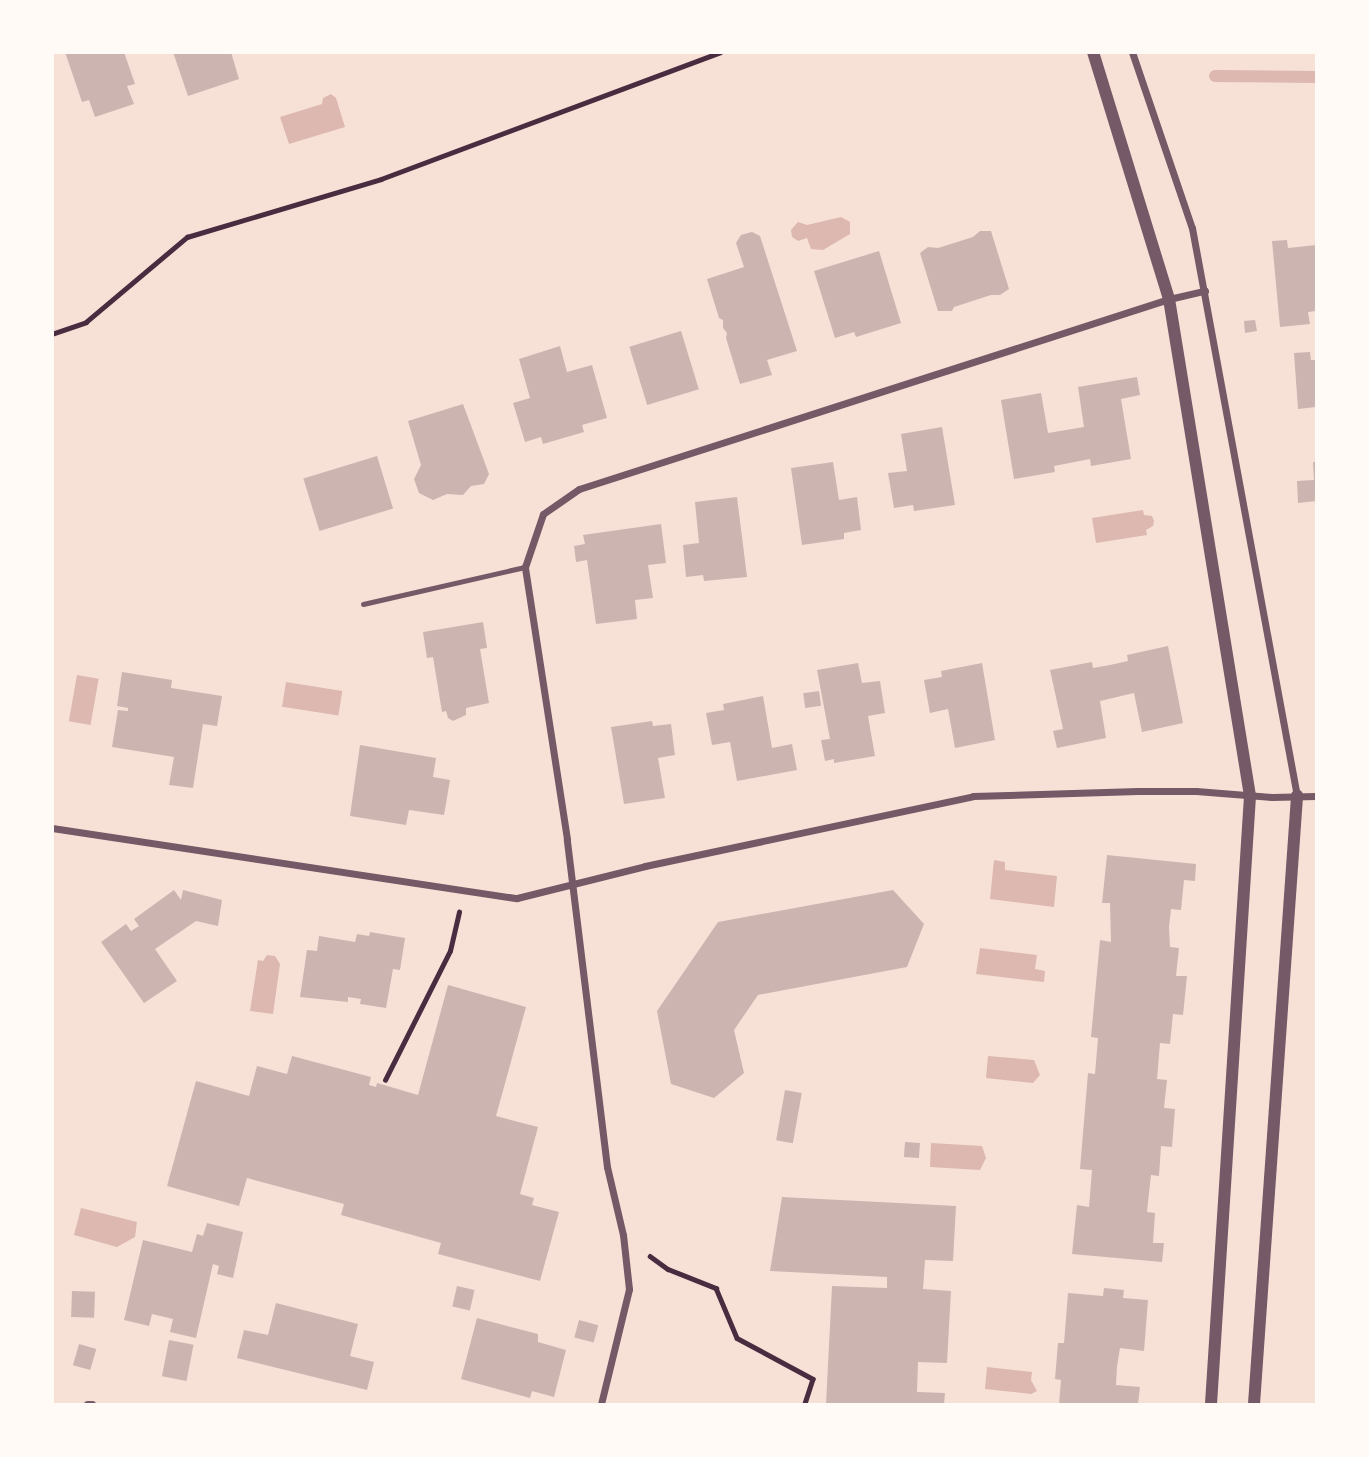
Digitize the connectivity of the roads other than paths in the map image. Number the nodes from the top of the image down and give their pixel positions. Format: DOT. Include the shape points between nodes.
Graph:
graph roads {
  1 [pos="1093,52"];
  2 [pos="1132,52"];
  3 [pos="1205,291"];
  4 [pos="1169,299"];
  5 [pos="525,568"];
  6 [pos="363,604"];
  7 [pos="1250,796"];
  8 [pos="1297,796"];
  9 [pos="1317,796"];
  10 [pos="52,828"];
  11 [pos="573,885"];
  12 [pos="601,1405"];
  13 [pos="1212,1405"];
  14 [pos="1254,1405"];
  1 -- 4 [label="street"];
  2 -- 3 [label="street" via="1192,228"];
  3 -- 4 [label="street"];
  3 -- 8 [label="street"];
  4 -- 5 [label="street" via="579,489 543,514"];
  4 -- 7 [label="street"];
  5 -- 6 [label="lane"];
  5 -- 11 [label="street"];
  7 -- 8 [label="street"];
  7 -- 11 [label="street" via="1138,791 973,796"];
  7 -- 13 [label="street"];
  8 -- 9 [label="street"];
  8 -- 14 [label="street"];
  10 -- 11 [label="street" via="517,898"];
  11 -- 12 [label="street" via="607,1167 623,1235 629,1289"];
}
